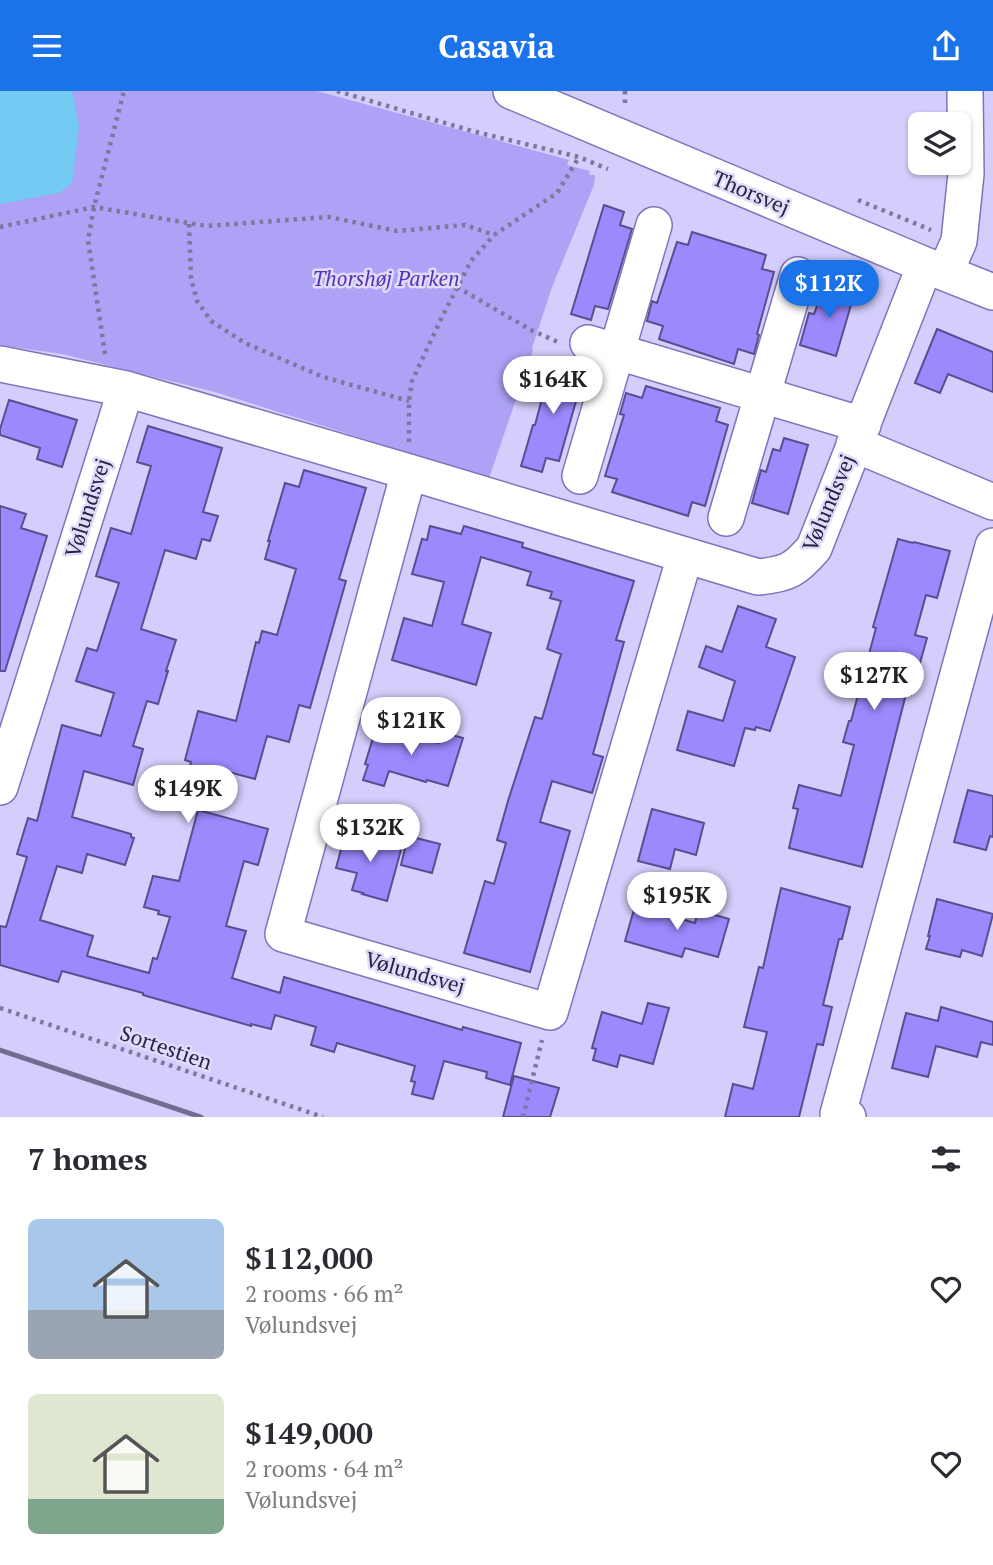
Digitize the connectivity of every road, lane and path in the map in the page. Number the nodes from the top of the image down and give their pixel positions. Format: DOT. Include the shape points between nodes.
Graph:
graph roads {
  1 [pos="124,91"];
  2 [pos="337,91"];
  3 [pos="511,91"];
  4 [pos="625,91"];
  5 [pos="965,91"];
  6 [pos="625,105"];
  7 [pos="579,157"];
  8 [pos="618,173"];
  9 [pos="94,207"];
  10 [pos="189,224"];
  11 [pos="654,225"];
  12 [pos="0,227"];
  13 [pos="494,235"];
  14 [pos="935,269"];
  15 [pos="798,275"];
  16 [pos="457,287"];
  17 [pos="993,292"];
  18 [pos="602,348"];
  19 [pos="0,365"];
  20 [pos="118,388"];
  21 [pos="762,395"];
  22 [pos="409,401"];
  23 [pos="858,434"];
  24 [pos="409,472"];
  25 [pos="580,476"];
  26 [pos="993,502"];
  27 [pos="726,518"];
  28 [pos="993,545"];
  29 [pos="685,556"];
  30 [pos="0,787"];
  31 [pos="0,1008"];
  32 [pos="550,1012"];
  33 [pos="323,1117"];
  34 [pos="523,1117"];
  35 [pos="848,1117"];
  1 -- 9 [label="path"];
  2 -- 7 [label="path"];
  3 -- 14 [label="street, Thorsvej"];
  4 -- 6 [label="path"];
  5 -- 14 [label="street, Vølundsvej" via="966,174 958,241"];
  7 -- 8 [label="path"];
  7 -- 13 [label="path" via="558,193"];
  9 -- 10 [label="path"];
  9 -- 12 [label="path"];
  9 -- 20 [label="path" via="88,240"];
  10 -- 13 [label="path" via="329,217 397,230 465,225"];
  10 -- 22 [label="path" via="191,278 197,301 211,321 244,343 323,377"];
  11 -- 18 [label="street"];
  13 -- 16 [label="path" via="471,261"];
  14 -- 17 [label="street, Thorsvej"];
  14 -- 23 [label="street, Vølundsvej"];
  15 -- 21 [label="street"];
  16 -- 18 [label="path" via="531,330 571,347"];
  16 -- 22 [label="path" via="412,381"];
  18 -- 21 [label="street, Vølundsvej"];
  18 -- 25 [label="street"];
  19 -- 20 [label="street, Vølundsvej"];
  20 -- 24 [label="street, Vølundsvej"];
  20 -- 30 [label="street, Vølundsvej"];
  21 -- 23 [label="street, Vølundsvej"];
  21 -- 27 [label="street"];
  22 -- 24 [label="path"];
  23 -- 26 [label="street, Vølundsvej"];
  23 -- 29 [label="street, Vølundsvej" via="814,548 800,565 780,575 758,577"];
  24 -- 29 [label="street, Vølundsvej"];
  24 -- 32 [label="street, Vølundsvej" via="283,934"];
  28 -- 35 [label="street" via="838,1114"];
  29 -- 32 [label="street"];
  31 -- 33 [label="path, Sortestien"];
  32 -- 34 [label="path"];
}
